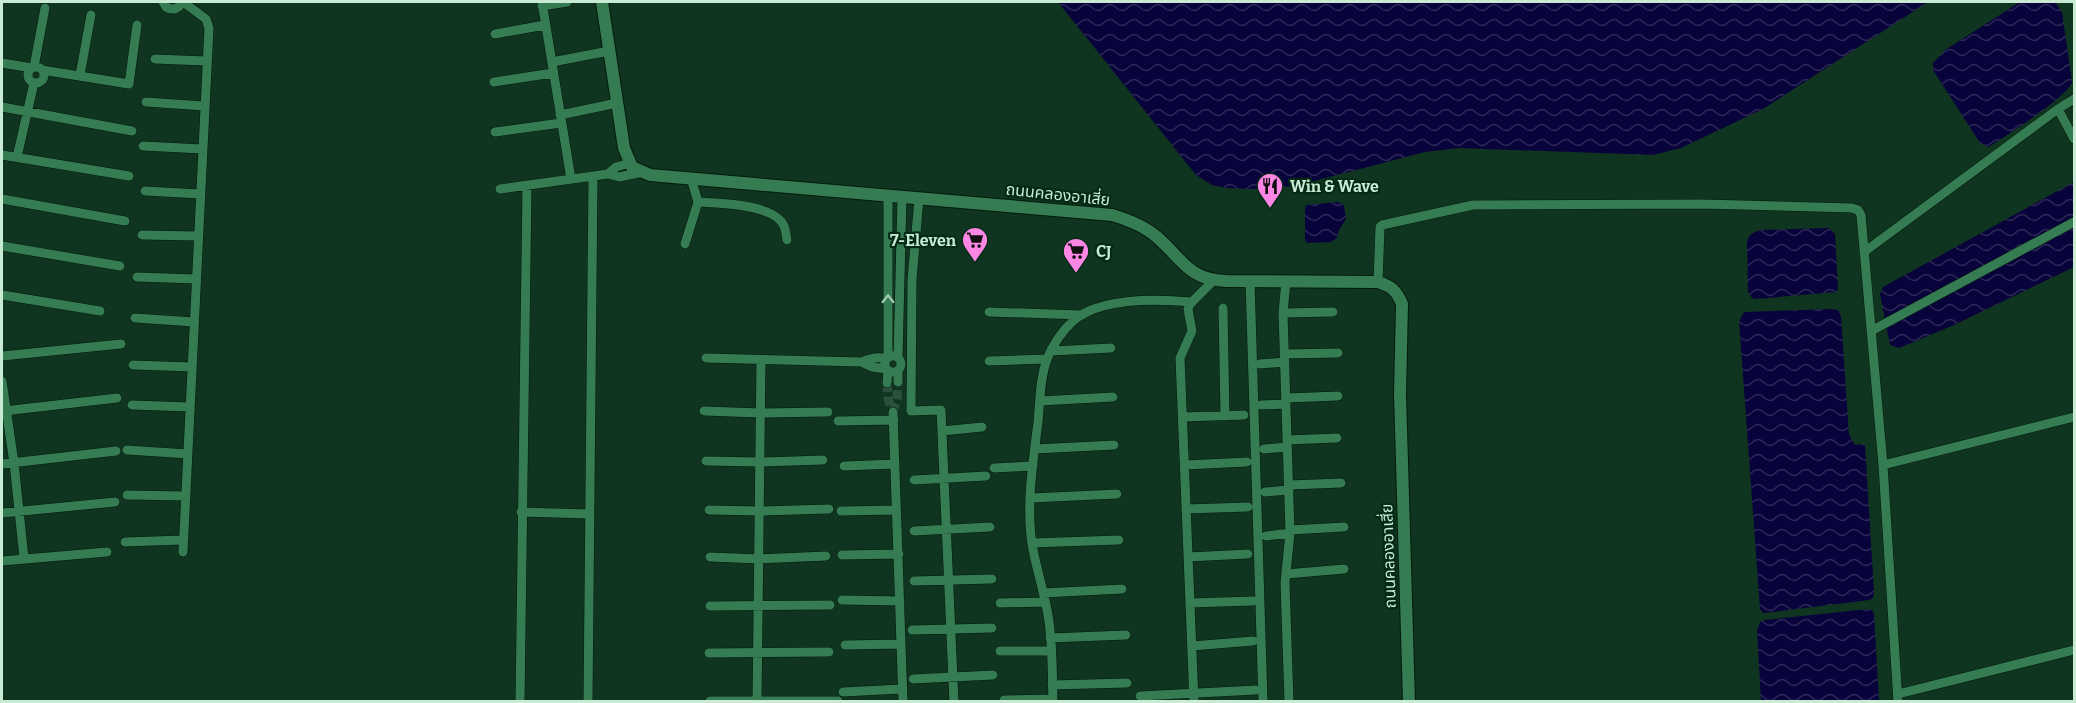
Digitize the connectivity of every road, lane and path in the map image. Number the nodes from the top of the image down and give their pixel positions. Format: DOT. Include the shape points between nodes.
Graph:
graph roads {
  1 [pos="163,2"];
  2 [pos="183,2"];
  3 [pos="567,2"];
  4 [pos="602,2"];
  5 [pos="542,4"];
  6 [pos="45,8"];
  7 [pos="91,15"];
  8 [pos="546,25"];
  9 [pos="137,26"];
  10 [pos="495,34"];
  11 [pos="609,51"];
  12 [pos="155,59"];
  13 [pos="206,61"];
  14 [pos="552,62"];
  15 [pos="2,63"];
  16 [pos="36,68"];
  17 [pos="553,73"];
  18 [pos="80,75"];
  19 [pos="494,82"];
  20 [pos="2074,99"];
  21 [pos="146,102"];
  22 [pos="617,103"];
  23 [pos="204,106"];
  24 [pos="2,107"];
  25 [pos="2058,109"];
  26 [pos="27,111"];
  27 [pos="561,119"];
  28 [pos="132,131"];
  29 [pos="495,132"];
  30 [pos="2074,139"];
  31 [pos="143,146"];
  32 [pos="202,149"];
  33 [pos="2,155"];
  34 [pos="17,157"];
  35 [pos="630,162"];
  36 [pos="643,172"];
  37 [pos="608,174"];
  38 [pos="129,176"];
  39 [pos="593,176"];
  40 [pos="692,178"];
  41 [pos="571,179"];
  42 [pos="526,186"];
  43 [pos="500,189"];
  44 [pos="145,191"];
  45 [pos="200,194"];
  46 [pos="888,195"];
  47 [pos="902,197"];
  48 [pos="2,198"];
  49 [pos="919,198"];
  50 [pos="698,202"];
  51 [pos="125,220"];
  52 [pos="2074,222"];
  53 [pos="142,235"];
  54 [pos="198,236"];
  55 [pos="787,240"];
  56 [pos="685,244"];
  57 [pos="2,246"];
  58 [pos="1864,252"];
  59 [pos="120,266"];
  60 [pos="137,277"];
  61 [pos="196,279"];
  62 [pos="1213,281"];
  63 [pos="1250,281"];
  64 [pos="1286,281"];
  65 [pos="1378,282"];
  66 [pos="3,295"];
  67 [pos="1191,302"];
  68 [pos="1223,308"];
  69 [pos="100,311"];
  70 [pos="989,312"];
  71 [pos="1333,312"];
  72 [pos="1283,313"];
  73 [pos="1082,315"];
  74 [pos="135,318"];
  75 [pos="194,322"];
  76 [pos="1871,331"];
  77 [pos="121,344"];
  78 [pos="1112,348"];
  79 [pos="1338,353"];
  80 [pos="1049,355"];
  81 [pos="2,356"];
  82 [pos="706,358"];
  83 [pos="1285,358"];
  84 [pos="761,360"];
  85 [pos="989,361"];
  86 [pos="891,364"];
  87 [pos="1260,364"];
  88 [pos="133,365"];
  89 [pos="192,368"];
  90 [pos="2,381"];
  91 [pos="897,382"];
  92 [pos="887,383"];
  93 [pos="1338,396"];
  94 [pos="1113,397"];
  95 [pos="117,398"];
  96 [pos="1040,401"];
  97 [pos="1286,401"];
  98 [pos="132,405"];
  99 [pos="1260,405"];
  100 [pos="190,407"];
  101 [pos="4,411"];
  102 [pos="704,411"];
  103 [pos="828,412"];
  104 [pos="761,413"];
  105 [pos="1225,416"];
  106 [pos="1245,416"];
  107 [pos="1183,417"];
  108 [pos="2074,417"];
  109 [pos="838,421"];
  110 [pos="982,427"];
  111 [pos="942,431"];
  112 [pos="1337,438"];
  113 [pos="1287,443"];
  114 [pos="1114,445"];
  115 [pos="1035,449"];
  116 [pos="1264,449"];
  117 [pos="127,450"];
  118 [pos="116,451"];
  119 [pos="188,454"];
  120 [pos="823,460"];
  121 [pos="706,461"];
  122 [pos="760,462"];
  123 [pos="1246,462"];
  124 [pos="14,463"];
  125 [pos="2,464"];
  126 [pos="895,464"];
  127 [pos="1185,465"];
  128 [pos="1883,465"];
  129 [pos="843,466"];
  130 [pos="1033,466"];
  131 [pos="993,468"];
  132 [pos="986,476"];
  133 [pos="944,478"];
  134 [pos="914,480"];
  135 [pos="1341,483"];
  136 [pos="1289,487"];
  137 [pos="1265,492"];
  138 [pos="1117,494"];
  139 [pos="127,495"];
  140 [pos="186,495"];
  141 [pos="1031,498"];
  142 [pos="115,502"];
  143 [pos="1248,507"];
  144 [pos="829,509"];
  145 [pos="1186,509"];
  146 [pos="709,510"];
  147 [pos="896,510"];
  148 [pos="20,511"];
  149 [pos="760,511"];
  150 [pos="841,511"];
  151 [pos="521,512"];
  152 [pos="2,513"];
  153 [pos="590,514"];
  154 [pos="990,527"];
  155 [pos="1344,527"];
  156 [pos="947,529"];
  157 [pos="914,531"];
  158 [pos="1290,531"];
  159 [pos="1266,536"];
  160 [pos="183,540"];
  161 [pos="1119,540"];
  162 [pos="125,542"];
  163 [pos="1032,543"];
  164 [pos="107,552"];
  165 [pos="183,552"];
  166 [pos="898,554"];
  167 [pos="1248,554"];
  168 [pos="842,555"];
  169 [pos="826,556"];
  170 [pos="710,557"];
  171 [pos="1188,557"];
  172 [pos="24,558"];
  173 [pos="759,559"];
  174 [pos="2,561"];
  175 [pos="1344,569"];
  176 [pos="1286,574"];
  177 [pos="992,579"];
  178 [pos="949,580"];
  179 [pos="914,581"];
  180 [pos="1122,589"];
  181 [pos="1044,597"];
  182 [pos="842,600"];
  183 [pos="900,601"];
  184 [pos="1253,601"];
  185 [pos="1000,603"];
  186 [pos="1190,603"];
  187 [pos="758,605"];
  188 [pos="830,605"];
  189 [pos="710,606"];
  190 [pos="992,628"];
  191 [pos="951,629"];
  192 [pos="912,630"];
  193 [pos="1126,635"];
  194 [pos="1050,638"];
  195 [pos="1253,641"];
  196 [pos="900,644"];
  197 [pos="844,645"];
  198 [pos="1192,646"];
  199 [pos="2074,650"];
  200 [pos="1000,651"];
  201 [pos="1050,651"];
  202 [pos="829,652"];
  203 [pos="709,653"];
  204 [pos="758,653"];
  205 [pos="993,675"];
  206 [pos="953,677"];
  207 [pos="913,679"];
  208 [pos="1127,683"];
  209 [pos="1052,685"];
  210 [pos="902,689"];
  211 [pos="1256,690"];
  212 [pos="841,696"];
  213 [pos="1140,696"];
  214 [pos="1193,698"];
  215 [pos="1898,698"];
  216 [pos="1004,700"];
  217 [pos="1053,700"];
  218 [pos="710,701"];
  219 [pos="757,701"];
  220 [pos="520,702"];
  221 [pos="588,702"];
  222 [pos="903,702"];
  223 [pos="954,702"];
  224 [pos="1263,702"];
  225 [pos="1289,702"];
  226 [pos="1409,702"];
  1 -- 2 [label="street" via="174,9"];
  2 -- 13 [label="street" via="206,19"];
  3 -- 5 [label="street"];
  4 -- 11 [label="street"];
  5 -- 8 [label="street"];
  6 -- 16 [label="street"];
  7 -- 18 [label="street"];
  8 -- 10 [label="street"];
  8 -- 14 [label="street"];
  9 -- 18 [label="street" via="129,84"];
  11 -- 14 [label="street"];
  11 -- 22 [label="street"];
  12 -- 13 [label="street"];
  13 -- 23 [label="street"];
  14 -- 17 [label="street"];
  15 -- 16 [label="street"];
  16 -- 18 [label="street"];
  16 -- 26 [label="street" via="28,72 34,83"];
  17 -- 19 [label="street"];
  17 -- 27 [label="street"];
  20 -- 25 [label="street"];
  21 -- 23 [label="street"];
  22 -- 27 [label="street"];
  22 -- 35 [label="street"];
  23 -- 32 [label="street"];
  24 -- 26 [label="street"];
  25 -- 30 [label="street"];
  25 -- 58 [label="street"];
  26 -- 28 [label="street"];
  26 -- 34 [label="street"];
  27 -- 29 [label="street"];
  27 -- 41 [label="street"];
  31 -- 32 [label="street"];
  32 -- 45 [label="street"];
  33 -- 34 [label="street"];
  34 -- 38 [label="street"];
  35 -- 36 [label="street, ถนนคลองอาเสี่ย"];
  35 -- 37 [label="street"];
  36 -- 37 [label="street" via="619,177"];
  36 -- 40 [label="street, ถนนคลองอาเสี่ย" via="650,176"];
  37 -- 39 [label="street"];
  39 -- 41 [label="street"];
  39 -- 153 [label="street"];
  40 -- 46 [label="street, ถนนคลองอาเสี่ย"];
  40 -- 50 [label="street"];
  41 -- 42 [label="street"];
  42 -- 43 [label="street"];
  42 -- 151 [label="street"];
  44 -- 45 [label="street"];
  45 -- 54 [label="street"];
  46 -- 47 [label="street, ถนนคลองอาเสี่ย"];
  86 -- 46 [label="street, one-way"];
  47 -- 49 [label="street, ถนนคลองอาเสี่ย"];
  47 -- 86 [label="street"];
  48 -- 51 [label="street"];
  49 -- 62 [label="street, ถนนคลองอาเสี่ย" via="1112,215 1157,236 1194,273"];
  49 -- 111 [label="street" via="912,280 911,411 941,410"];
  50 -- 55 [label="street" via="751,207 773,214 784,224"];
  50 -- 56 [label="street"];
  52 -- 76 [label="street"];
  53 -- 54 [label="street"];
  54 -- 61 [label="street"];
  57 -- 59 [label="street"];
  58 -- 65 [label="street" via="1861,215 1852,208 1473,205 1382,225"];
  58 -- 76 [label="street"];
  60 -- 61 [label="street"];
  61 -- 75 [label="street"];
  62 -- 63 [label="street, ถนนคลองอาเสี่ย"];
  62 -- 67 [label="street"];
  63 -- 64 [label="street, ถนนคลองอาเสี่ย"];
  63 -- 224 [label="street"];
  64 -- 65 [label="street, ถนนคลองอาเสี่ย"];
  64 -- 72 [label="street"];
  65 -- 226 [label="street, ถนนคลองอาเสี่ย" via="1396,291 1402,304 1400,393"];
  66 -- 69 [label="street"];
  67 -- 73 [label="street" via="1111,304"];
  67 -- 107 [label="street" via="1188,309 1192,331 1180,358"];
  68 -- 105 [label="street"];
  70 -- 73 [label="street"];
  71 -- 72 [label="street"];
  72 -- 83 [label="street"];
  73 -- 80 [label="street" via="1069,326"];
  74 -- 75 [label="street"];
  75 -- 89 [label="street"];
  76 -- 128 [label="street"];
  77 -- 81 [label="street"];
  78 -- 80 [label="street"];
  79 -- 83 [label="street"];
  80 -- 85 [label="street"];
  80 -- 96 [label="street"];
  82 -- 84 [label="street"];
  83 -- 87 [label="street"];
  83 -- 97 [label="street"];
  84 -- 86 [label="street" via="861,362 872,367"];
  84 -- 104 [label="street"];
  86 -- 91 [label="street"];
  86 -- 92 [label="street"];
  88 -- 89 [label="street"];
  89 -- 100 [label="street"];
  90 -- 101 [label="street"];
  93 -- 97 [label="street"];
  94 -- 96 [label="street"];
  95 -- 101 [label="street"];
  96 -- 115 [label="street"];
  97 -- 99 [label="street"];
  97 -- 113 [label="street"];
  98 -- 100 [label="street"];
  100 -- 119 [label="street"];
  101 -- 124 [label="street"];
  102 -- 104 [label="street"];
  103 -- 104 [label="street"];
  104 -- 122 [label="street"];
  105 -- 106 [label="street"];
  105 -- 107 [label="street"];
  107 -- 127 [label="street"];
  108 -- 128 [label="street"];
  109 -- 126 [label="street" via="894,416"];
  110 -- 111 [label="street"];
  111 -- 133 [label="street"];
  112 -- 113 [label="street"];
  113 -- 116 [label="street"];
  113 -- 136 [label="street"];
  114 -- 115 [label="street"];
  115 -- 130 [label="street"];
  117 -- 119 [label="street"];
  118 -- 124 [label="street"];
  119 -- 140 [label="street"];
  120 -- 122 [label="street"];
  121 -- 122 [label="street"];
  122 -- 149 [label="street"];
  123 -- 127 [label="street"];
  124 -- 125 [label="street"];
  124 -- 148 [label="street"];
  126 -- 129 [label="street"];
  126 -- 147 [label="street"];
  127 -- 145 [label="street"];
  128 -- 215 [label="street"];
  130 -- 131 [label="street"];
  130 -- 141 [label="street"];
  132 -- 133 [label="street"];
  133 -- 134 [label="street"];
  133 -- 156 [label="street"];
  135 -- 136 [label="street"];
  136 -- 137 [label="street"];
  136 -- 158 [label="street"];
  138 -- 141 [label="street"];
  139 -- 140 [label="street"];
  140 -- 160 [label="street"];
  141 -- 163 [label="street"];
  142 -- 148 [label="street"];
  143 -- 145 [label="street"];
  144 -- 149 [label="street"];
  145 -- 171 [label="street"];
  146 -- 149 [label="street"];
  147 -- 150 [label="street"];
  147 -- 166 [label="street"];
  148 -- 152 [label="street"];
  148 -- 172 [label="street"];
  149 -- 173 [label="street"];
  151 -- 153 [label="street"];
  151 -- 220 [label="street"];
  153 -- 221 [label="street"];
  154 -- 156 [label="street"];
  155 -- 158 [label="street"];
  156 -- 157 [label="street"];
  156 -- 178 [label="street"];
  158 -- 159 [label="street"];
  158 -- 176 [label="street"];
  160 -- 162 [label="street"];
  160 -- 165 [label="street"];
  161 -- 163 [label="street"];
  163 -- 181 [label="street"];
  164 -- 172 [label="street"];
  166 -- 168 [label="street"];
  166 -- 183 [label="street"];
  167 -- 171 [label="street"];
  169 -- 173 [label="street"];
  170 -- 173 [label="street"];
  171 -- 186 [label="street"];
  172 -- 174 [label="street"];
  173 -- 187 [label="street"];
  175 -- 176 [label="street"];
  176 -- 225 [label="street"];
  177 -- 178 [label="street"];
  178 -- 179 [label="street"];
  178 -- 191 [label="street"];
  180 -- 181 [label="street"];
  181 -- 185 [label="street"];
  181 -- 194 [label="street"];
  182 -- 183 [label="street"];
  183 -- 196 [label="street"];
  184 -- 186 [label="street"];
  186 -- 198 [label="street"];
  187 -- 188 [label="street"];
  187 -- 189 [label="street"];
  187 -- 204 [label="street"];
  190 -- 191 [label="street"];
  191 -- 192 [label="street"];
  191 -- 206 [label="street"];
  193 -- 194 [label="street"];
  194 -- 201 [label="street"];
  195 -- 198 [label="street"];
  196 -- 197 [label="street"];
  196 -- 210 [label="street"];
  198 -- 214 [label="street"];
  199 -- 215 [label="street"];
  200 -- 201 [label="street"];
  201 -- 209 [label="street"];
  202 -- 204 [label="street"];
  203 -- 204 [label="street"];
  204 -- 219 [label="street"];
  205 -- 206 [label="street"];
  206 -- 207 [label="street"];
  206 -- 223 [label="street"];
  208 -- 209 [label="street"];
  209 -- 217 [label="street"];
  210 -- 212 [label="street"];
  210 -- 222 [label="street"];
  211 -- 214 [label="street"];
  212 -- 219 [label="street"];
  213 -- 214 [label="street"];
  216 -- 217 [label="street"];
  218 -- 219 [label="street"];
}
